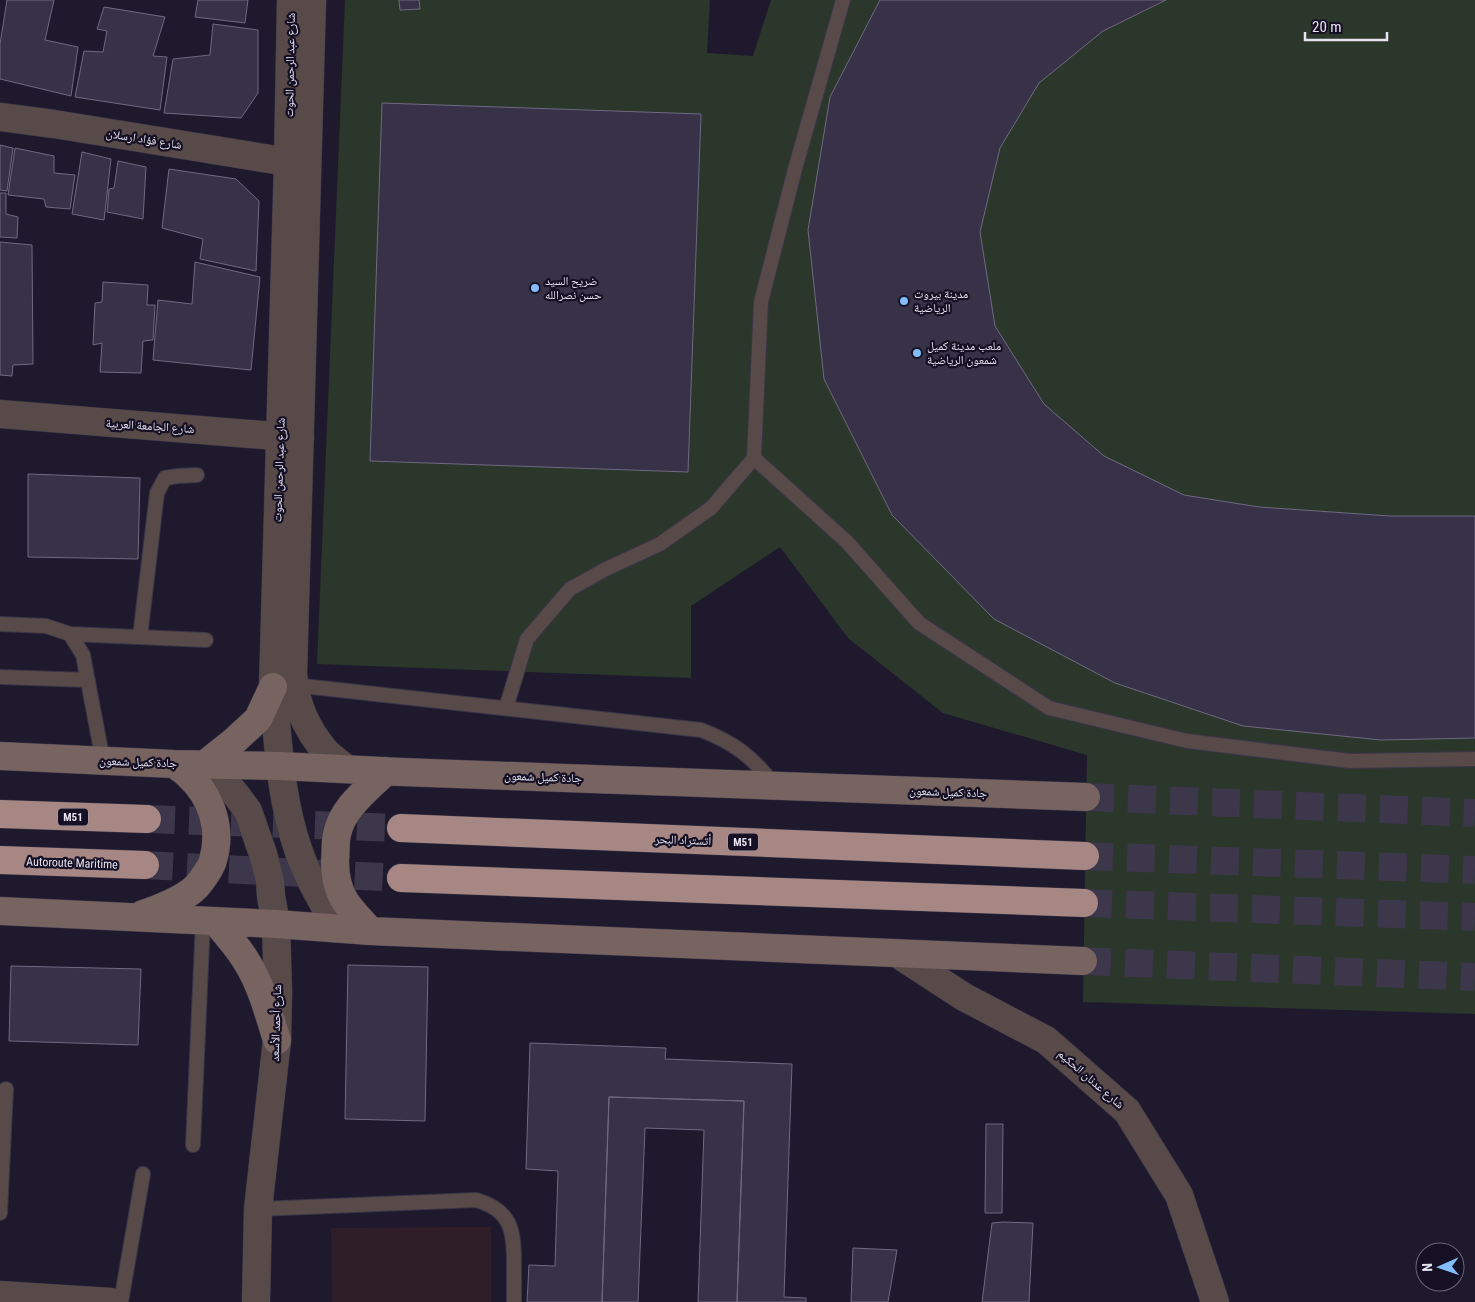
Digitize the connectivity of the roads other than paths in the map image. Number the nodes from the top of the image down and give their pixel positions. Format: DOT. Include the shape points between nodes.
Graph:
graph roads {
  1 [pos="291,0"];
  2 [pos="312,0"];
  3 [pos="843,0"];
  4 [pos="0,117"];
  5 [pos="288,162"];
  6 [pos="0,414"];
  7 [pos="290,437"];
  8 [pos="754,458"];
  9 [pos="197,475"];
  10 [pos="0,624"];
  11 [pos="70,634"];
  12 [pos="140,637"];
  13 [pos="206,640"];
  14 [pos="0,677"];
  15 [pos="88,680"];
  16 [pos="284,686"];
  17 [pos="506,708"];
  18 [pos="0,756"];
  19 [pos="1475,759"];
  20 [pos="103,760"];
  21 [pos="174,764"];
  22 [pos="204,765"];
  23 [pos="280,766"];
  24 [pos="347,770"];
  25 [pos="386,771"];
  26 [pos="774,785"];
  27 [pos="1086,796"];
  28 [pos="0,814"];
  29 [pos="147,819"];
  30 [pos="401,828"];
  31 [pos="1085,856"];
  32 [pos="0,860"];
  33 [pos="145,865"];
  34 [pos="401,878"];
  35 [pos="1084,903"];
  36 [pos="0,912"];
  37 [pos="132,917"];
  38 [pos="209,921"];
  39 [pos="276,924"];
  40 [pos="337,928"];
  41 [pos="370,931"];
  42 [pos="898,954"];
  43 [pos="1083,961"];
  44 [pos="277,1040"];
  45 [pos="6,1089"];
  46 [pos="193,1145"];
  47 [pos="143,1174"];
  48 [pos="258,1209"];
  49 [pos="0,1213"];
  50 [pos="0,1295"];
  51 [pos="111,1302"];
  52 [pos="121,1302"];
  53 [pos="256,1302"];
  54 [pos="514,1302"];
  55 [pos="1215,1302"];
  1 -- 5 [label="street, شارع عبد الرحمن الحوت"];
  2 -- 7 [label="street, شارع عبد الرحمن الحوت"];
  3 -- 8 [label="lane" via="761,302"];
  4 -- 5 [label="street, شارع فؤاد ارسلان"];
  5 -- 7 [label="street, شارع عبد الرحمن الحوت"];
  6 -- 7 [label="street, شارع الجامعة العربية"];
  7 -- 16 [label="street, شارع عبد الرحمن الحوت"];
  8 -- 17 [label="lane" via="711,508 682,529 660,544 570,589 527,639"];
  8 -- 19 [label="lane" via="847,542 919,623 1049,708 1187,740 1350,761"];
  9 -- 12 [label="lane" via="165,478 157,493"];
  10 -- 11 [label="lane" via="46,626"];
  11 -- 12 [label="lane"];
  11 -- 15 [label="lane" via="83,656"];
  12 -- 13 [label="lane"];
  14 -- 15 [label="lane"];
  15 -- 20 [label="lane"];
  16 -- 17 [label="lane"];
  16 -- 22 [label="main road" via="258,719"];
  16 -- 23 [label="street, شارع عبد الرحمن الحوت"];
  16 -- 24 [label="street, شارع عبد الرحمن الحوت" via="311,733"];
  17 -- 26 [label="lane" via="701,730 737,747"];
  18 -- 20 [label="main road, جادة كميل شمعون"];
  20 -- 21 [label="main road, جادة كميل شمعون"];
  21 -- 22 [label="main road, جادة كميل شمعون"];
  21 -- 37 [label="main road" via="190,776 211,806 217,834 213,862 196,886 175,901"];
  22 -- 23 [label="main road, جادة كميل شمعون"];
  22 -- 39 [label="street, شارع أحمد الأسعد" via="225,782 248,811 270,881"];
  23 -- 24 [label="main road, جادة كميل شمعون"];
  23 -- 40 [label="street, شارع عبد الرحمن الحوت" via="298,850 315,890"];
  24 -- 25 [label="main road, جادة كميل شمعون"];
  25 -- 26 [label="main road, جادة كميل شمعون"];
  25 -- 41 [label="main road" via="352,805 341,821 336,841 335,868 344,901"];
  26 -- 27 [label="main road, جادة كميل شمعون"];
  28 -- 29 [label="highway, M51"];
  30 -- 31 [label="highway, أتستراد البحر / M51"];
  32 -- 33 [label="highway, Autoroute Maritime"];
  34 -- 35 [label="highway"];
  36 -- 37 [label="main road"];
  37 -- 38 [label="main road"];
  38 -- 39 [label="main road"];
  38 -- 44 [label="main road" via="234,942 249,965"];
  38 -- 46 [label="lane"];
  39 -- 40 [label="main road"];
  39 -- 44 [label="street, شارع أحمد الأسعد"];
  40 -- 41 [label="main road"];
  41 -- 42 [label="main road"];
  42 -- 43 [label="main road"];
  42 -- 55 [label="street, شارع عدنان الحكيم" via="964,997 1046,1040 1127,1111 1178,1195"];
  44 -- 48 [label="street, شارع أحمد الأسعد"];
  45 -- 49 [label="lane"];
  47 -- 52 [label="lane"];
  48 -- 53 [label="street, شارع أحمد الأسعد"];
  48 -- 54 [label="lane" via="485,1202 505,1215 511,1226"];
  50 -- 51 [label="street"];
}
